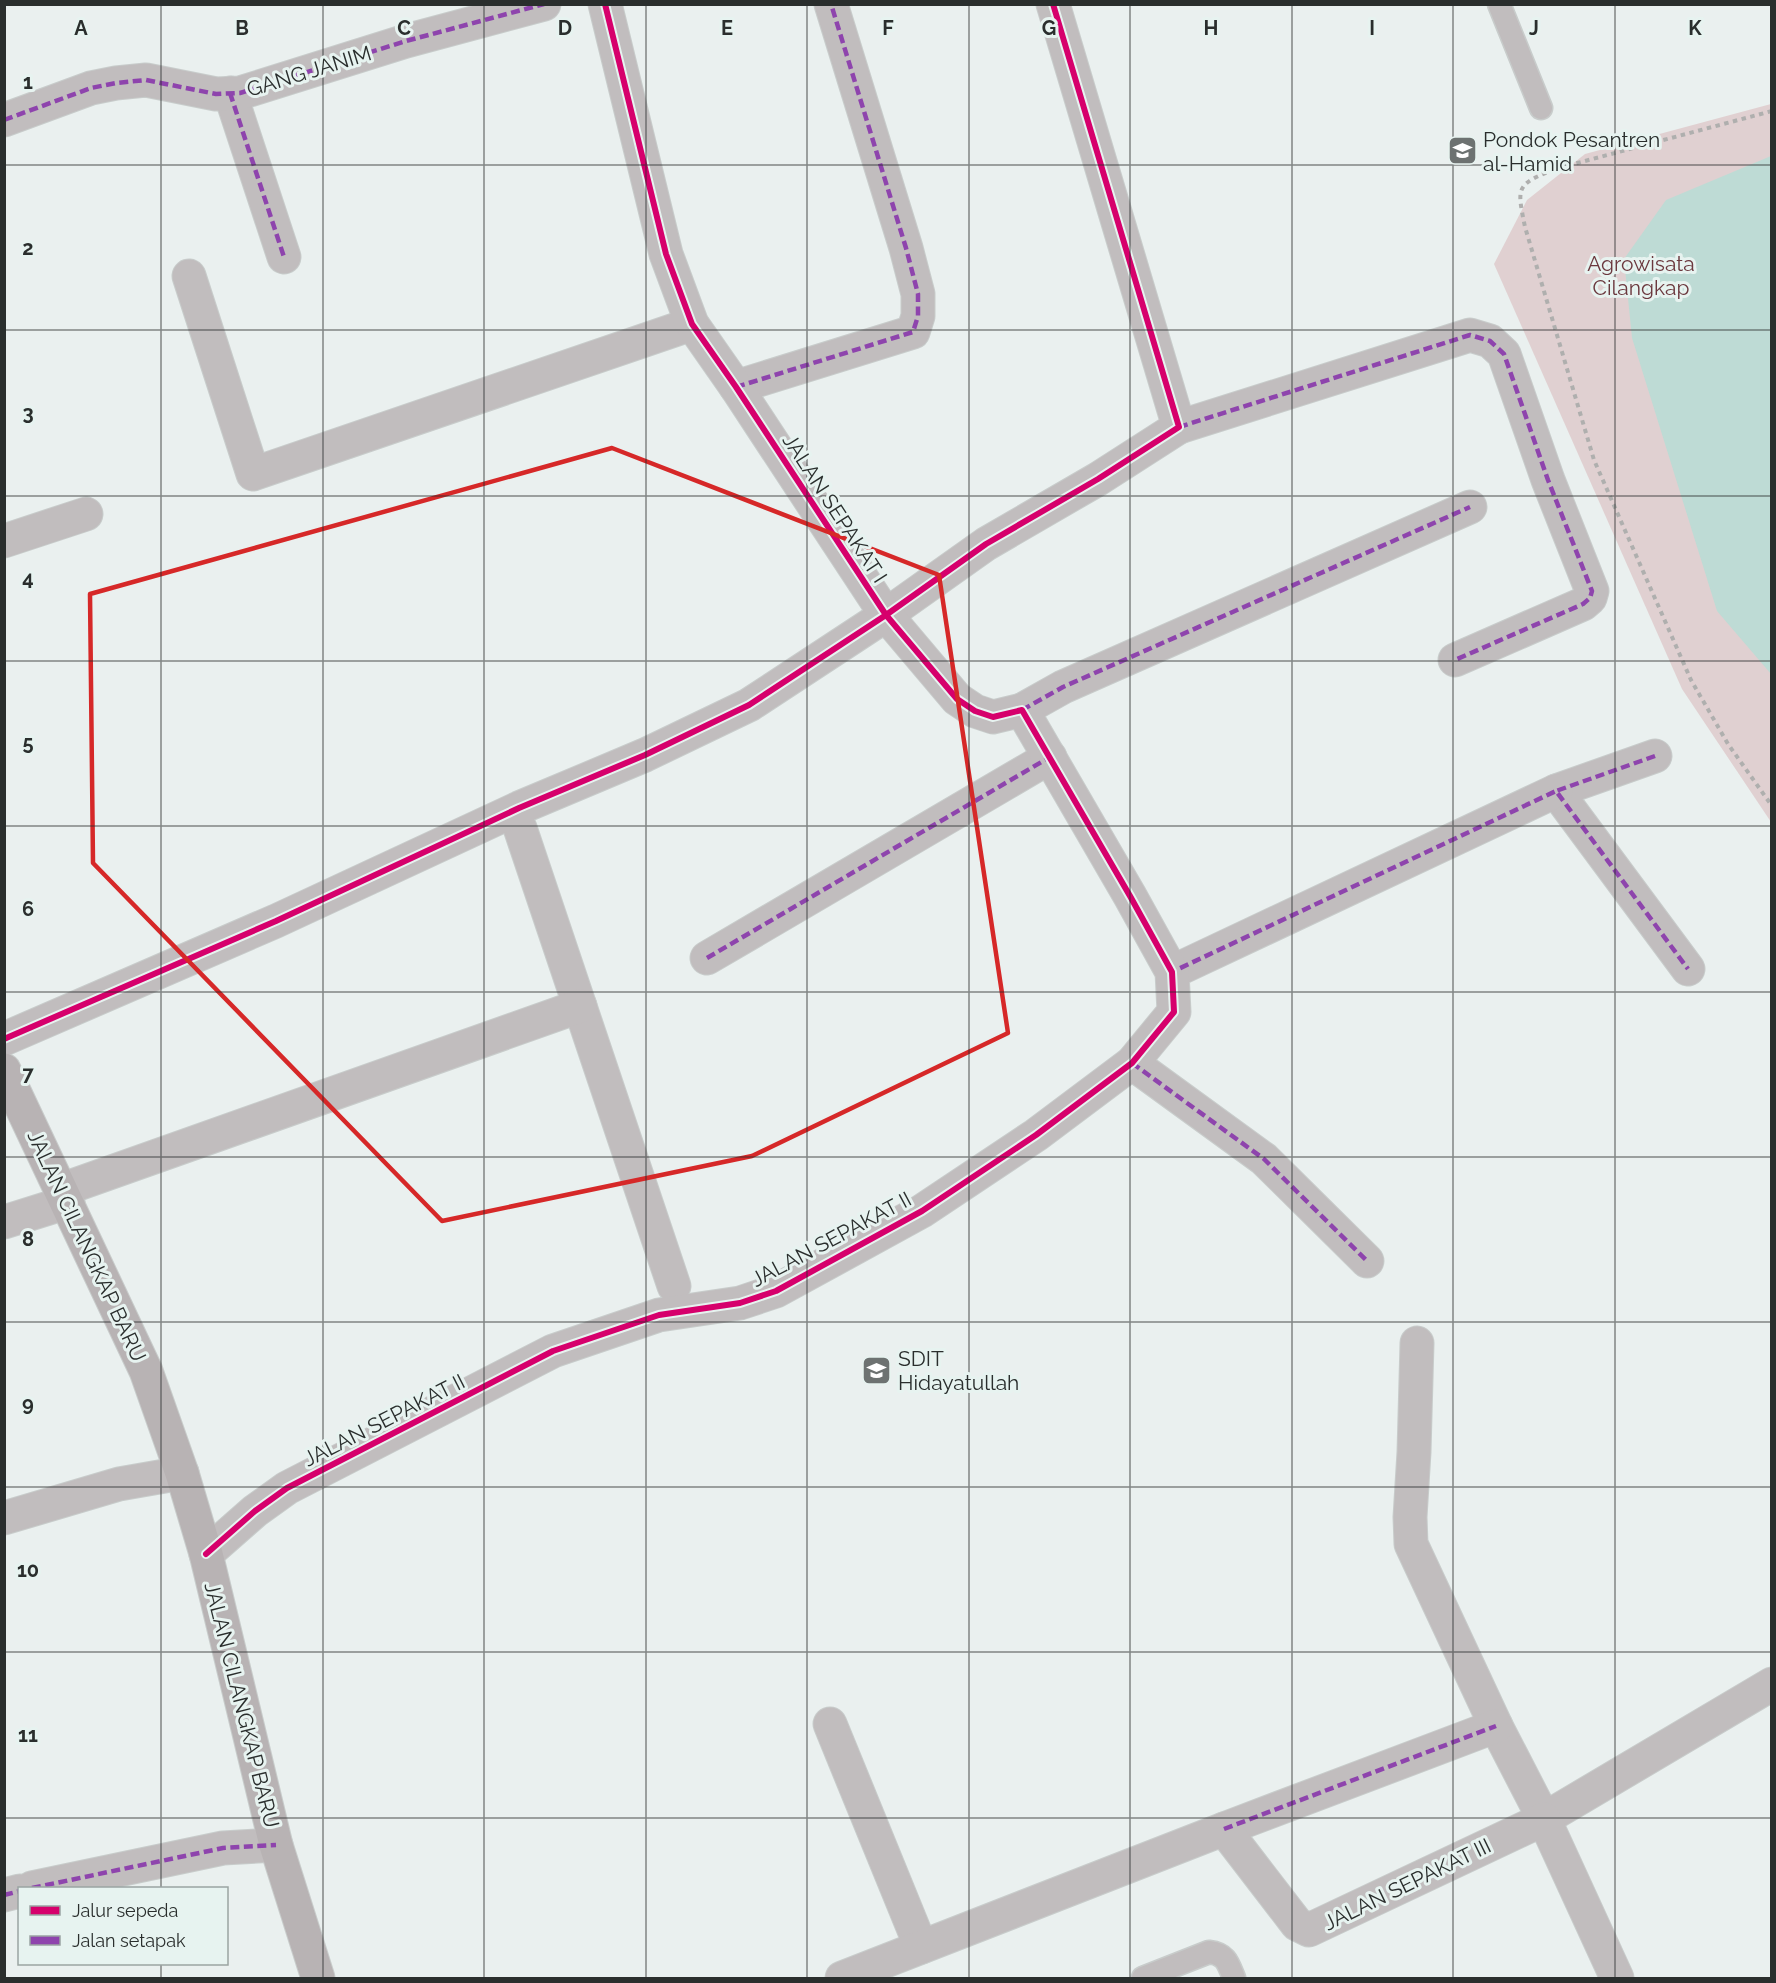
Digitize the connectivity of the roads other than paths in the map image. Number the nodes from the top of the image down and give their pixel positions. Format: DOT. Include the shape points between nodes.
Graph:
graph roads {
  1 [pos="544,4"];
  2 [pos="605,4"];
  3 [pos="831,4"];
  4 [pos="1053,4"];
  5 [pos="1499,4"];
  6 [pos="230,93"];
  7 [pos="1541,108"];
  8 [pos="4,120"];
  9 [pos="284,257"];
  10 [pos="189,276"];
  11 [pos="692,324"];
  12 [pos="736,387"];
  13 [pos="1179,427"];
  14 [pos="1470,507"];
  15 [pos="86,514"];
  16 [pos="4,541"];
  17 [pos="886,615"];
  18 [pos="1455,660"];
  19 [pos="1022,710"];
  20 [pos="1655,756"];
  21 [pos="1050,757"];
  22 [pos="1556,791"];
  23 [pos="520,828"];
  24 [pos="707,958"];
  25 [pos="1688,969"];
  26 [pos="1172,972"];
  27 [pos="580,1006"];
  28 [pos="4,1040"];
  29 [pos="1132,1063"];
  30 [pos="4,1070"];
  31 [pos="64,1196"];
  32 [pos="4,1222"];
  33 [pos="1367,1262"];
  34 [pos="674,1286"];
  35 [pos="1417,1343"];
  36 [pos="182,1473"];
  37 [pos="4,1518"];
  38 [pos="206,1554"];
  39 [pos="1772,1684"];
  40 [pos="830,1724"];
  41 [pos="1496,1726"];
  42 [pos="1544,1818"];
  43 [pos="1224,1829"];
  44 [pos="276,1845"];
  45 [pos="37,1887"];
  46 [pos="921,1947"];
  47 [pos="1166,1974"];
  48 [pos="318,1978"];
  49 [pos="842,1978"];
  50 [pos="1143,1978"];
  51 [pos="1234,1978"];
  52 [pos="1617,1978"];
  1 -- 6 [label="street, GANG JANIM" via="406,41 272,85"];
  2 -- 11 [label="street, JALAN SEPAKAT I" via="666,254"];
  3 -- 12 [label="street" via="906,248 918,294 918,316 913,332"];
  4 -- 13 [label="street"];
  5 -- 7 [label="lane"];
  6 -- 8 [label="street, GANG JANIM" via="216,94 146,80 116,83 91,88"];
  6 -- 9 [label="street"];
  10 -- 11 [label="street" via="254,474"];
  11 -- 12 [label="street, JALAN SEPAKAT I"];
  12 -- 17 [label="street, JALAN SEPAKAT I"];
  13 -- 17 [label="street" via="986,544"];
  13 -- 18 [label="street" via="1470,335 1490,341 1504,354 1592,591 1583,604"];
  14 -- 19 [label="street, JALAN SEPAKAT I" via="1063,687"];
  15 -- 16 [label="street"];
  17 -- 19 [label="street, JALAN SEPAKAT I" via="957,699 993,717"];
  17 -- 28 [label="street" via="749,705 276,921"];
  19 -- 21 [label="street"];
  20 -- 22 [label="street"];
  21 -- 24 [label="street"];
  21 -- 26 [label="street"];
  22 -- 25 [label="street"];
  22 -- 26 [label="street"];
  23 -- 27 [label="street"];
  26 -- 29 [label="street, JALAN SEPAKAT II" via="1174,1012"];
  27 -- 31 [label="street"];
  27 -- 34 [label="street"];
  29 -- 33 [label="street" via="1264,1159"];
  29 -- 38 [label="street, JALAN SEPAKAT II" via="1036,1135 921,1211 776,1291 740,1303 659,1315 553,1351 287,1488"];
  30 -- 31 [label="street, JALAN CILANGKAP BARU"];
  31 -- 32 [label="street"];
  31 -- 36 [label="street, JALAN CILANGKAP BARU" via="146,1371"];
  35 -- 41 [label="street" via="1411,1544"];
  36 -- 37 [label="street" via="119,1484"];
  36 -- 38 [label="street, JALAN CILANGKAP BARU"];
  38 -- 44 [label="street, JALAN CILANGKAP BARU"];
  39 -- 42 [label="street"];
  40 -- 46 [label="street"];
  41 -- 42 [label="street"];
  41 -- 43 [label="street"];
  42 -- 43 [label="street, JALAN SEPAKAT III" via="1309,1930 1297,1924"];
  42 -- 52 [label="street"];
  43 -- 46 [label="street"];
  44 -- 45 [label="street" via="223,1848"];
  44 -- 48 [label="street, JALAN CILANGKAP BARU"];
  46 -- 49 [label="street"];
  47 -- 50 [label="lane"];
  47 -- 51 [label="lane" via="1209,1952 1219,1953 1227,1961"];
}
